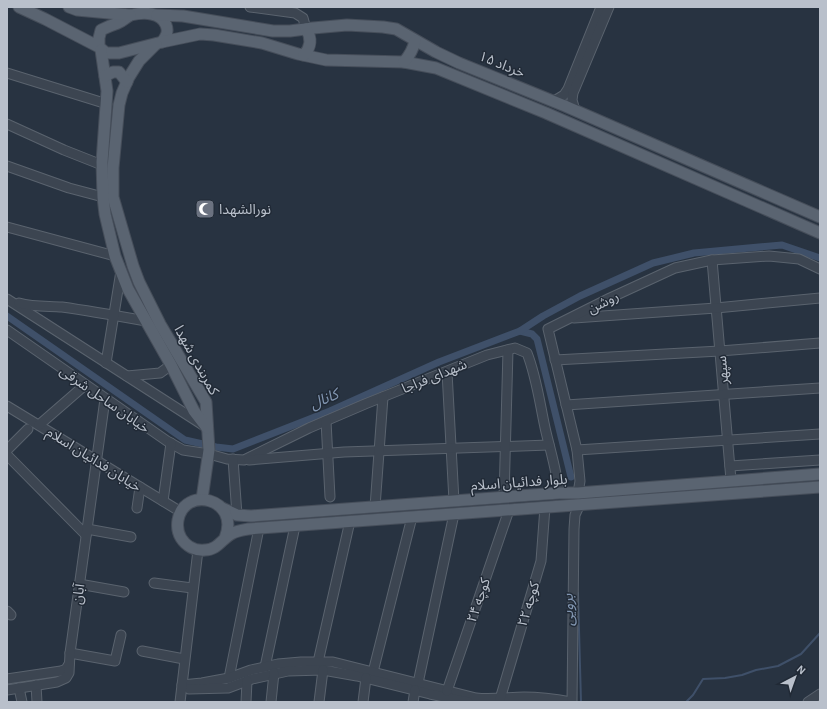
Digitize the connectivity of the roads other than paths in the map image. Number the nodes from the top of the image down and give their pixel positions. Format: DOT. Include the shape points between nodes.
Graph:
graph roads {
  1 [pos="19,7"];
  2 [pos="68,7"];
  3 [pos="250,7"];
  4 [pos="601,7"];
  5 [pos="609,7"];
  6 [pos="157,14"];
  7 [pos="130,15"];
  8 [pos="306,29"];
  9 [pos="414,40"];
  10 [pos="159,43"];
  11 [pos="100,48"];
  12 [pos="430,49"];
  13 [pos="304,55"];
  14 [pos="404,62"];
  15 [pos="424,66"];
  16 [pos="7,73"];
  17 [pos="105,76"];
  18 [pos="127,82"];
  19 [pos="554,101"];
  20 [pos="107,104"];
  21 [pos="575,110"];
  22 [pos="7,124"];
  23 [pos="682,157"];
  24 [pos="102,165"];
  25 [pos="7,166"];
  26 [pos="678,170"];
  27 [pos="103,197"];
  28 [pos="820,217"];
  29 [pos="7,227"];
  30 [pos="820,233"];
  31 [pos="115,256"];
  32 [pos="712,260"];
  33 [pos="820,269"];
  34 [pos="121,271"];
  35 [pos="820,298"];
  36 [pos="8,303"];
  37 [pos="716,308"];
  38 [pos="114,316"];
  39 [pos="570,318"];
  40 [pos="146,321"];
  41 [pos="7,330"];
  42 [pos="820,343"];
  43 [pos="508,350"];
  44 [pos="720,351"];
  45 [pos="556,360"];
  46 [pos="106,363"];
  47 [pos="171,365"];
  48 [pos="447,372"];
  49 [pos="127,376"];
  50 [pos="85,385"];
  51 [pos="820,388"];
  52 [pos="724,394"];
  53 [pos="383,397"];
  54 [pos="105,399"];
  55 [pos="566,405"];
  56 [pos="7,406"];
  57 [pos="326,421"];
  58 [pos="38,425"];
  59 [pos="28,428"];
  60 [pos="208,431"];
  61 [pos="820,434"];
  62 [pos="728,441"];
  63 [pos="171,443"];
  64 [pos="549,445"];
  65 [pos="506,447"];
  66 [pos="451,448"];
  67 [pos="7,450"];
  68 [pos="379,450"];
  69 [pos="577,450"];
  70 [pos="209,452"];
  71 [pos="327,454"];
  72 [pos="7,455"];
  73 [pos="233,459"];
  74 [pos="96,460"];
  75 [pos="244,460"];
  76 [pos="820,460"];
  77 [pos="730,466"];
  78 [pos="820,474"];
  79 [pos="731,480"];
  80 [pos="140,487"];
  81 [pos="820,487"];
  82 [pos="559,493"];
  83 [pos="330,497"];
  84 [pos="504,497"];
  85 [pos="579,498"];
  86 [pos="202,499"];
  87 [pos="163,501"];
  88 [pos="454,501"];
  89 [pos="221,507"];
  90 [pos="375,507"];
  91 [pos="545,507"];
  92 [pos="137,508"];
  93 [pos="509,510"];
  94 [pos="181,512"];
  95 [pos="454,514"];
  96 [pos="237,515"];
  97 [pos="412,517"];
  98 [pos="350,521"];
  99 [pos="295,526"];
  100 [pos="259,528"];
  101 [pos="86,532"];
  102 [pos="131,537"];
  103 [pos="225,538"];
  104 [pos="198,550"];
  105 [pos="154,583"];
  106 [pos="79,584"];
  107 [pos="192,588"];
  108 [pos="124,592"];
  109 [pos="121,635"];
  110 [pos="142,651"];
  111 [pos="70,653"];
  112 [pos="184,659"];
  113 [pos="69,664"];
  114 [pos="320,666"];
  115 [pos="265,668"];
  116 [pos="274,673"];
  117 [pos="369,675"];
  118 [pos="229,678"];
  119 [pos="7,679"];
  120 [pos="247,681"];
  121 [pos="36,685"];
  122 [pos="182,687"];
  123 [pos="416,687"];
  124 [pos="19,688"];
  125 [pos="7,690"];
  126 [pos="820,694"];
  127 [pos="446,697"];
  128 [pos="500,699"];
  129 [pos="22,702"];
  130 [pos="37,702"];
  131 [pos="180,702"];
  132 [pos="246,702"];
  133 [pos="271,702"];
  134 [pos="319,702"];
  135 [pos="364,702"];
  136 [pos="413,702"];
  137 [pos="468,702"];
  138 [pos="572,702"];
  139 [pos="808,702"];
  1 -- 11 [label="main road, ۱۵ خرداد"];
  2 -- 7 [label="main road, ۱۵ خرداد"];
  3 -- 8 [label="street" via="295,13 303,18"];
  4 -- 19 [label="street" via="568,89"];
  5 -- 21 [label="street" via="573,93"];
  6 -- 7 [label="main road, ۱۵ خرداد"];
  6 -- 8 [label="main road, ۱۵ خرداد" via="183,16 273,32"];
  6 -- 10 [label="main road" via="167,28 166,38"];
  7 -- 11 [label="main road" via="119,23 101,30"];
  8 -- 9 [label="main road, ۱۵ خرداد" via="383,27 396,29"];
  8 -- 13 [label="main road" via="310,45"];
  9 -- 12 [label="main road, ۱۵ خرداد"];
  9 -- 14 [label="main road" via="410,56"];
  10 -- 11 [label="main road, ۱۵ خرداد" via="119,53 106,53"];
  10 -- 13 [label="main road, ۱۵ خرداد" via="200,34 214,35 262,43"];
  10 -- 18 [label="main road, کمربندی شهدا" via="139,61"];
  11 -- 17 [label="main road, کمربندی شهدا"];
  12 -- 15 [label="main road" via="423,58"];
  12 -- 19 [label="main road, ۱۵ خرداد"];
  13 -- 14 [label="main road, ۱۵ خرداد" via="326,60"];
  14 -- 15 [label="main road, ۱۵ خرداد"];
  15 -- 26 [label="main road, ۱۵ خرداد" via="436,68 546,113"];
  16 -- 20 [label="street"];
  17 -- 18 [label="main road" via="119,72"];
  17 -- 20 [label="main road, کمربندی شهدا"];
  18 -- 60 [label="main road, کمربندی شهدا" via="119,105 112,197 139,282 160,324 206,402"];
  19 -- 21 [label="main road, ۱۵ خرداد"];
  20 -- 24 [label="main road, کمربندی شهدا"];
  21 -- 23 [label="main road, ۱۵ خرداد"];
  22 -- 24 [label="street"];
  23 -- 26 [label="main road"];
  23 -- 28 [label="main road, ۱۵ خرداد"];
  24 -- 27 [label="main road, کمربندی شهدا"];
  25 -- 27 [label="street" via="68,188"];
  26 -- 30 [label="main road, ۱۵ خرداد"];
  27 -- 31 [label="main road, کمربندی شهدا"];
  29 -- 31 [label="street"];
  31 -- 34 [label="main road, کمربندی شهدا"];
  32 -- 33 [label="street, روشن" via="769,256 799,259"];
  32 -- 37 [label="street, سپهر"];
  32 -- 39 [label="street, روشن" via="675,268"];
  34 -- 38 [label="street"];
  34 -- 40 [label="main road, کمربندی شهدا"];
  35 -- 37 [label="street"];
  36 -- 38 [label="street" via="44,305"];
  36 -- 46 [label="street, خیابان ساحل شرقی"];
  37 -- 39 [label="street"];
  37 -- 44 [label="street, سپهر"];
  38 -- 40 [label="street"];
  38 -- 46 [label="street"];
  39 -- 45 [label="street, روشن" via="548,329"];
  40 -- 47 [label="main road, کمربندی شهدا"];
  41 -- 50 [label="street, خیابان ساحل شرقی"];
  42 -- 44 [label="street"];
  43 -- 48 [label="street, شهدای فراجا" via="486,355"];
  43 -- 64 [label="street, شهدای فراجا" via="515,348 527,353"];
  43 -- 65 [label="street"];
  44 -- 45 [label="street"];
  44 -- 52 [label="street, سپهر"];
  45 -- 55 [label="street, روشن"];
  46 -- 49 [label="street, خیابان ساحل شرقی"];
  47 -- 49 [label="street" via="160,373"];
  47 -- 60 [label="main road, کمربندی شهدا"];
  48 -- 53 [label="street, شهدای فراجا"];
  48 -- 66 [label="street"];
  49 -- 60 [label="street, خیابان ساحل شرقی"];
  50 -- 54 [label="street, خیابان ساحل شرقی"];
  50 -- 58 [label="street"];
  51 -- 52 [label="street"];
  52 -- 55 [label="street"];
  52 -- 62 [label="street, سپهر"];
  53 -- 57 [label="street, شهدای فراجا"];
  53 -- 68 [label="street"];
  54 -- 63 [label="street, خیابان ساحل شرقی"];
  54 -- 74 [label="street, آبان"];
  55 -- 69 [label="street, روشن"];
  56 -- 58 [label="street, خیابان فدائیان اسلام"];
  57 -- 71 [label="street"];
  57 -- 75 [label="street, شهدای فراجا"];
  58 -- 74 [label="street, خیابان فدائیان اسلام"];
  59 -- 67 [label="street"];
  60 -- 70 [label="main road"];
  61 -- 62 [label="street"];
  62 -- 69 [label="street"];
  62 -- 77 [label="street, سپهر"];
  63 -- 70 [label="street, خیابان ساحل شرقی" via="183,450"];
  63 -- 87 [label="street"];
  64 -- 65 [label="street"];
  64 -- 82 [label="street, شهدای فراجا"];
  65 -- 66 [label="street"];
  65 -- 84 [label="street"];
  66 -- 68 [label="street"];
  66 -- 88 [label="street"];
  68 -- 71 [label="street"];
  68 -- 90 [label="street"];
  69 -- 85 [label="street, روشن"];
  70 -- 73 [label="street"];
  70 -- 86 [label="main road"];
  71 -- 75 [label="street"];
  71 -- 83 [label="street"];
  72 -- 101 [label="street"];
  73 -- 75 [label="street"];
  73 -- 96 [label="street"];
  74 -- 80 [label="street, خیابان فدائیان اسلام"];
  74 -- 101 [label="street, آبان"];
  76 -- 77 [label="street"];
  77 -- 79 [label="street, سپهر"];
  78 -- 79 [label="main road, بلوار فدائیان اسلام"];
  79 -- 85 [label="main road, بلوار فدائیان اسلام"];
  80 -- 87 [label="street, خیابان فدائیان اسلام"];
  80 -- 92 [label="street"];
  81 -- 85 [label="main road, بلوار فدائیان اسلام"];
  82 -- 84 [label="main road, بلوار فدائیان اسلام"];
  82 -- 85 [label="main road, بلوار فدائیان اسلام"];
  84 -- 88 [label="main road, بلوار فدائیان اسلام"];
  85 -- 91 [label="main road, بلوار فدائیان اسلام"];
  85 -- 138 [label="street, روشن" via="574,529"];
  86 -- 89 [label="main road" via="215,502"];
  86 -- 94 [label="main road" via="190,503"];
  87 -- 94 [label="street, خیابان فدائیان اسلام"];
  88 -- 90 [label="main road, بلوار فدائیان اسلام"];
  89 -- 96 [label="main road, بلوار فدائیان اسلام"];
  89 -- 103 [label="main road" via="228,522"];
  90 -- 96 [label="main road, بلوار فدائیان اسلام"];
  91 -- 93 [label="main road, بلوار فدائیان اسلام"];
  91 -- 128 [label="street, کوچه ۲۲" via="541,561"];
  93 -- 95 [label="main road, بلوار فدائیان اسلام"];
  93 -- 127 [label="street, کوچه ۲۴"];
  94 -- 104 [label="main road" via="177,525 181,538 191,548"];
  95 -- 97 [label="main road, بلوار فدائیان اسلام"];
  95 -- 123 [label="street"];
  97 -- 98 [label="main road, بلوار فدائیان اسلام"];
  97 -- 117 [label="street"];
  98 -- 99 [label="main road, بلوار فدائیان اسلام"];
  98 -- 114 [label="street"];
  99 -- 100 [label="main road, بلوار فدائیان اسلام"];
  99 -- 115 [label="street"];
  100 -- 103 [label="main road, بلوار فدائیان اسلام" via="233,533"];
  100 -- 118 [label="street"];
  101 -- 102 [label="street"];
  101 -- 106 [label="street, آبان"];
  103 -- 104 [label="main road" via="213,548"];
  104 -- 107 [label="street"];
  105 -- 107 [label="street"];
  106 -- 108 [label="street"];
  106 -- 111 [label="street, آبان"];
  107 -- 112 [label="street"];
  109 -- 111 [label="street" via="115,661"];
  110 -- 112 [label="street"];
  111 -- 113 [label="street, آبان"];
  112 -- 122 [label="street"];
  113 -- 119 [label="street" via="66,669 60,671"];
  113 -- 121 [label="street" via="66,678"];
  114 -- 115 [label="street" via="278,664"];
  114 -- 116 [label="street"];
  114 -- 117 [label="street" via="333,662"];
  114 -- 134 [label="street"];
  115 -- 118 [label="street"];
  116 -- 120 [label="street"];
  116 -- 133 [label="street"];
  117 -- 123 [label="street"];
  117 -- 135 [label="street"];
  118 -- 122 [label="street"];
  120 -- 122 [label="street" via="224,688"];
  120 -- 132 [label="street"];
  121 -- 124 [label="street"];
  121 -- 130 [label="street"];
  122 -- 131 [label="street"];
  123 -- 127 [label="street"];
  123 -- 136 [label="street"];
  124 -- 125 [label="street"];
  124 -- 129 [label="street"];
  126 -- 139 [label="street"];
  127 -- 128 [label="street"];
  127 -- 137 [label="street"];
  128 -- 138 [label="street" via="543,698"];
}
